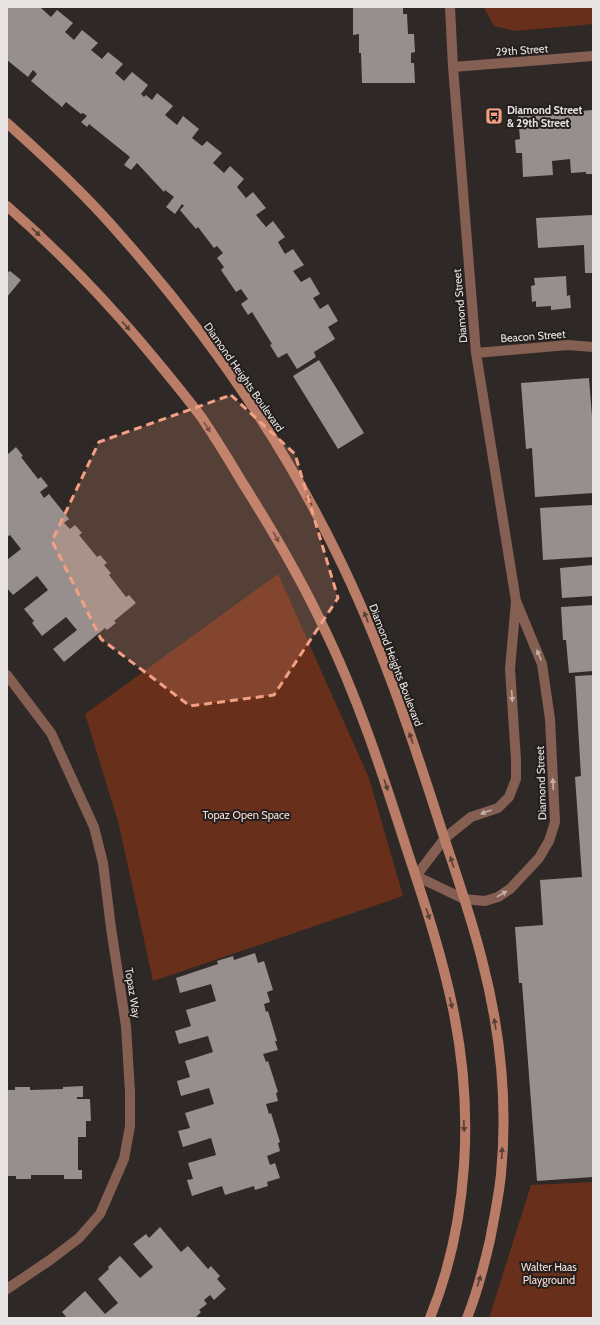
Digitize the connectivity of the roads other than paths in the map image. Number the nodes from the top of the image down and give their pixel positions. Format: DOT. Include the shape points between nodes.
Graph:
graph roads {
  1 [pos="450,7"];
  2 [pos="593,56"];
  3 [pos="453,67"];
  4 [pos="7,123"];
  5 [pos="7,206"];
  6 [pos="593,347"];
  7 [pos="476,353"];
  8 [pos="516,602"];
  9 [pos="7,675"];
  10 [pos="445,838"];
  11 [pos="416,876"];
  12 [pos="464,899"];
  13 [pos="7,1289"];
  14 [pos="430,1318"];
  15 [pos="467,1318"];
  1 -- 3 [label="street, Diamond Street"];
  2 -- 3 [label="street, 29th Street"];
  3 -- 7 [label="street, Diamond Street"];
  10 -- 4 [label="main road, Diamond Heights Boulevard, one-way" via="405,720 362,608 308,498 276,444 205,339 121,235 72,184"];
  5 -- 11 [label="main road, one-way" via="81,276 165,370 201,418 269,524 323,625 345,675 370,737"];
  6 -- 7 [label="street, Beacon Street" via="568,345"];
  7 -- 8 [label="street, Diamond Street"];
  8 -- 10 [label="street, Diamond Street, one-way" via="510,669 516,779 509,797 498,808 471,817"];
  12 -- 8 [label="street, Diamond Street, one-way" via="485,901 498,897 510,889 539,858 549,841 555,822 550,719 542,664"];
  9 -- 13 [label="street, Topaz Way" via="51,733 94,827 103,863 126,1026 130,1092 130,1126 124,1159 100,1214 79,1238"];
  10 -- 11 [label="street, Diamond Street"];
  12 -- 10 [label="main road, Diamond Heights Boulevard, one-way"];
  11 -- 12 [label="street, Diamond Street"];
  11 -- 14 [label="main road, one-way" via="435,935 453,1011 460,1050 464,1124 463,1174 458,1212 438,1300"];
  15 -- 12 [label="main road, Diamond Heights Boulevard, one-way" via="486,1260 495,1214 501,1174 503,1124 502,1079 492,1004"];
}
